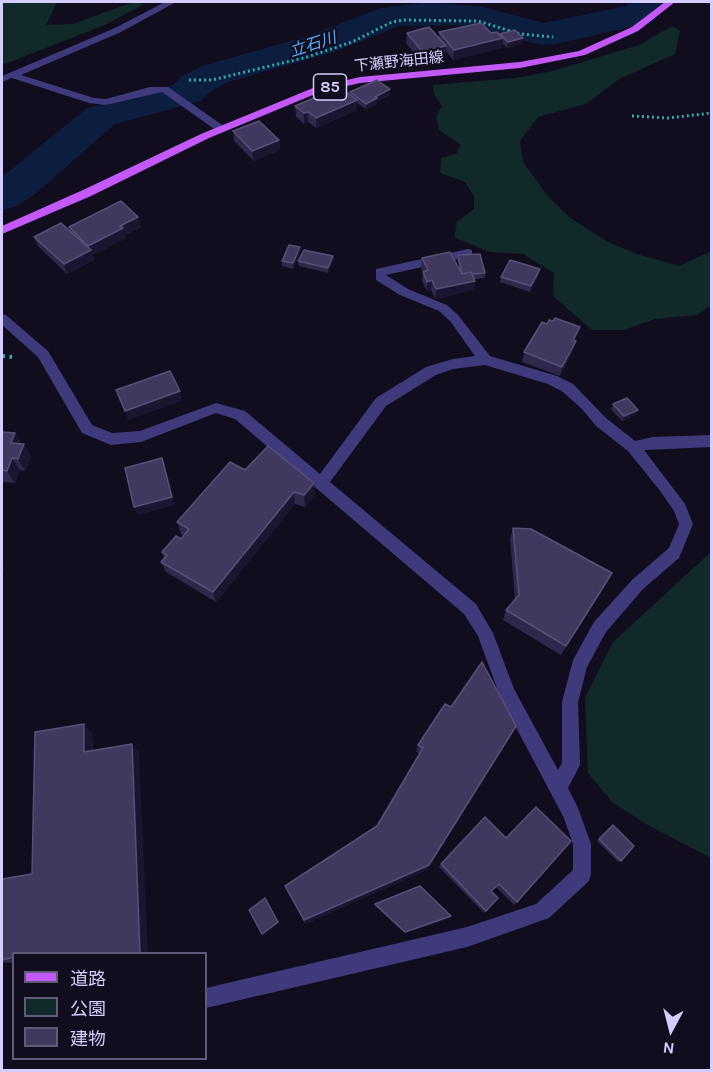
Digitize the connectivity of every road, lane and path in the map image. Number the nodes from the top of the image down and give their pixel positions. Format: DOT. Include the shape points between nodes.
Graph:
graph roads {
  1 [pos="171,2"];
  2 [pos="670,2"];
  3 [pos="557,37"];
  4 [pos="7,77"];
  5 [pos="164,89"];
  6 [pos="711,113"];
  7 [pos="632,116"];
  8 [pos="221,129"];
  9 [pos="2,230"];
  10 [pos="468,253"];
  11 [pos="2,318"];
  12 [pos="485,360"];
  13 [pos="711,441"];
  14 [pos="633,447"];
  15 [pos="321,483"];
  16 [pos="558,788"];
  17 [pos="207,998"];
  1 -- 4 [label="street" via="118,30"];
  2 -- 8 [label="main road, 下瀬野海田線 / 85" via="635,29 582,52 520,65 360,80 317,90"];
  3 -- 5 [label="path" via="528,36 478,21 404,20 307,57 212,80 190,80"];
  4 -- 5 [label="street" via="106,102"];
  5 -- 8 [label="street"];
  6 -- 7 [label="path" via="668,118"];
  8 -- 9 [label="main road, 下瀬野海田線 / 85"];
  10 -- 12 [label="street" via="380,272 380,277 443,308"];
  11 -- 15 [label="street" via="43,354 87,429 111,439 141,436 216,408 240,415"];
  12 -- 14 [label="street" via="568,388"];
  12 -- 15 [label="street" via="431,371 381,402"];
  13 -- 14 [label="street"];
  14 -- 16 [label="street" via="680,508 686,524 674,553 622,600 600,627 579,665 570,702 571,765"];
  15 -- 16 [label="street" via="470,609 485,633 507,693"];
  16 -- 17 [label="street" via="582,844 582,874 542,911 467,937"];
}
